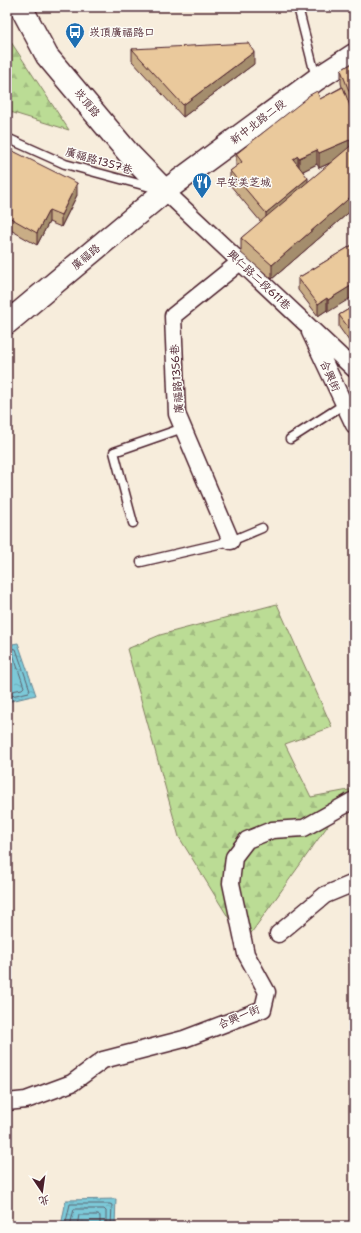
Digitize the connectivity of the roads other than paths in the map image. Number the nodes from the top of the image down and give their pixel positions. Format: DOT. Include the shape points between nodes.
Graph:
graph roads {
  1 [pos="21,7"];
  2 [pos="298,7"];
  3 [pos="354,55"];
  4 [pos="316,78"];
  5 [pos="7,138"];
  6 [pos="165,191"];
  7 [pos="240,262"];
  8 [pos="7,322"];
  9 [pos="307,325"];
  10 [pos="354,369"];
  11 [pos="343,405"];
  12 [pos="354,425"];
  13 [pos="183,428"];
  14 [pos="290,438"];
  15 [pos="133,522"];
  16 [pos="262,528"];
  17 [pos="231,541"];
  18 [pos="141,562"];
  19 [pos="354,800"];
  20 [pos="354,883"];
  21 [pos="278,934"];
  22 [pos="7,1102"];
  1 -- 6 [label="street, 崁頂路" via="47,56 130,154"];
  2 -- 4 [label="lane"];
  3 -- 4 [label="street, 新中北路二段"];
  4 -- 6 [label="street, 新中北路二段"];
  5 -- 6 [label="lane, 廣福路1357巷" via="65,164"];
  6 -- 7 [label="street, 興仁路二段611巷"];
  6 -- 8 [label="street, 廣福路"];
  7 -- 9 [label="street, 興仁路二段611巷"];
  7 -- 13 [label="street, 廣福路1356巷" via="173,316 177,414"];
  9 -- 10 [label="street, 興仁路二段611巷"];
  9 -- 11 [label="street, 合興街"];
  11 -- 12 [label="street, 合興街"];
  11 -- 14 [label="lane"];
  13 -- 15 [label="lane" via="114,452"];
  13 -- 17 [label="street, 廣福路1356巷"];
  16 -- 17 [label="lane"];
  17 -- 18 [label="lane"];
  19 -- 22 [label="street, 合興一街" via="304,828 272,830 247,840 234,858 231,883 236,912 246,954 267,992 263,1009 184,1039 103,1060 72,1083 26,1100"];
  20 -- 21 [label="street" via="325,895"];
}
